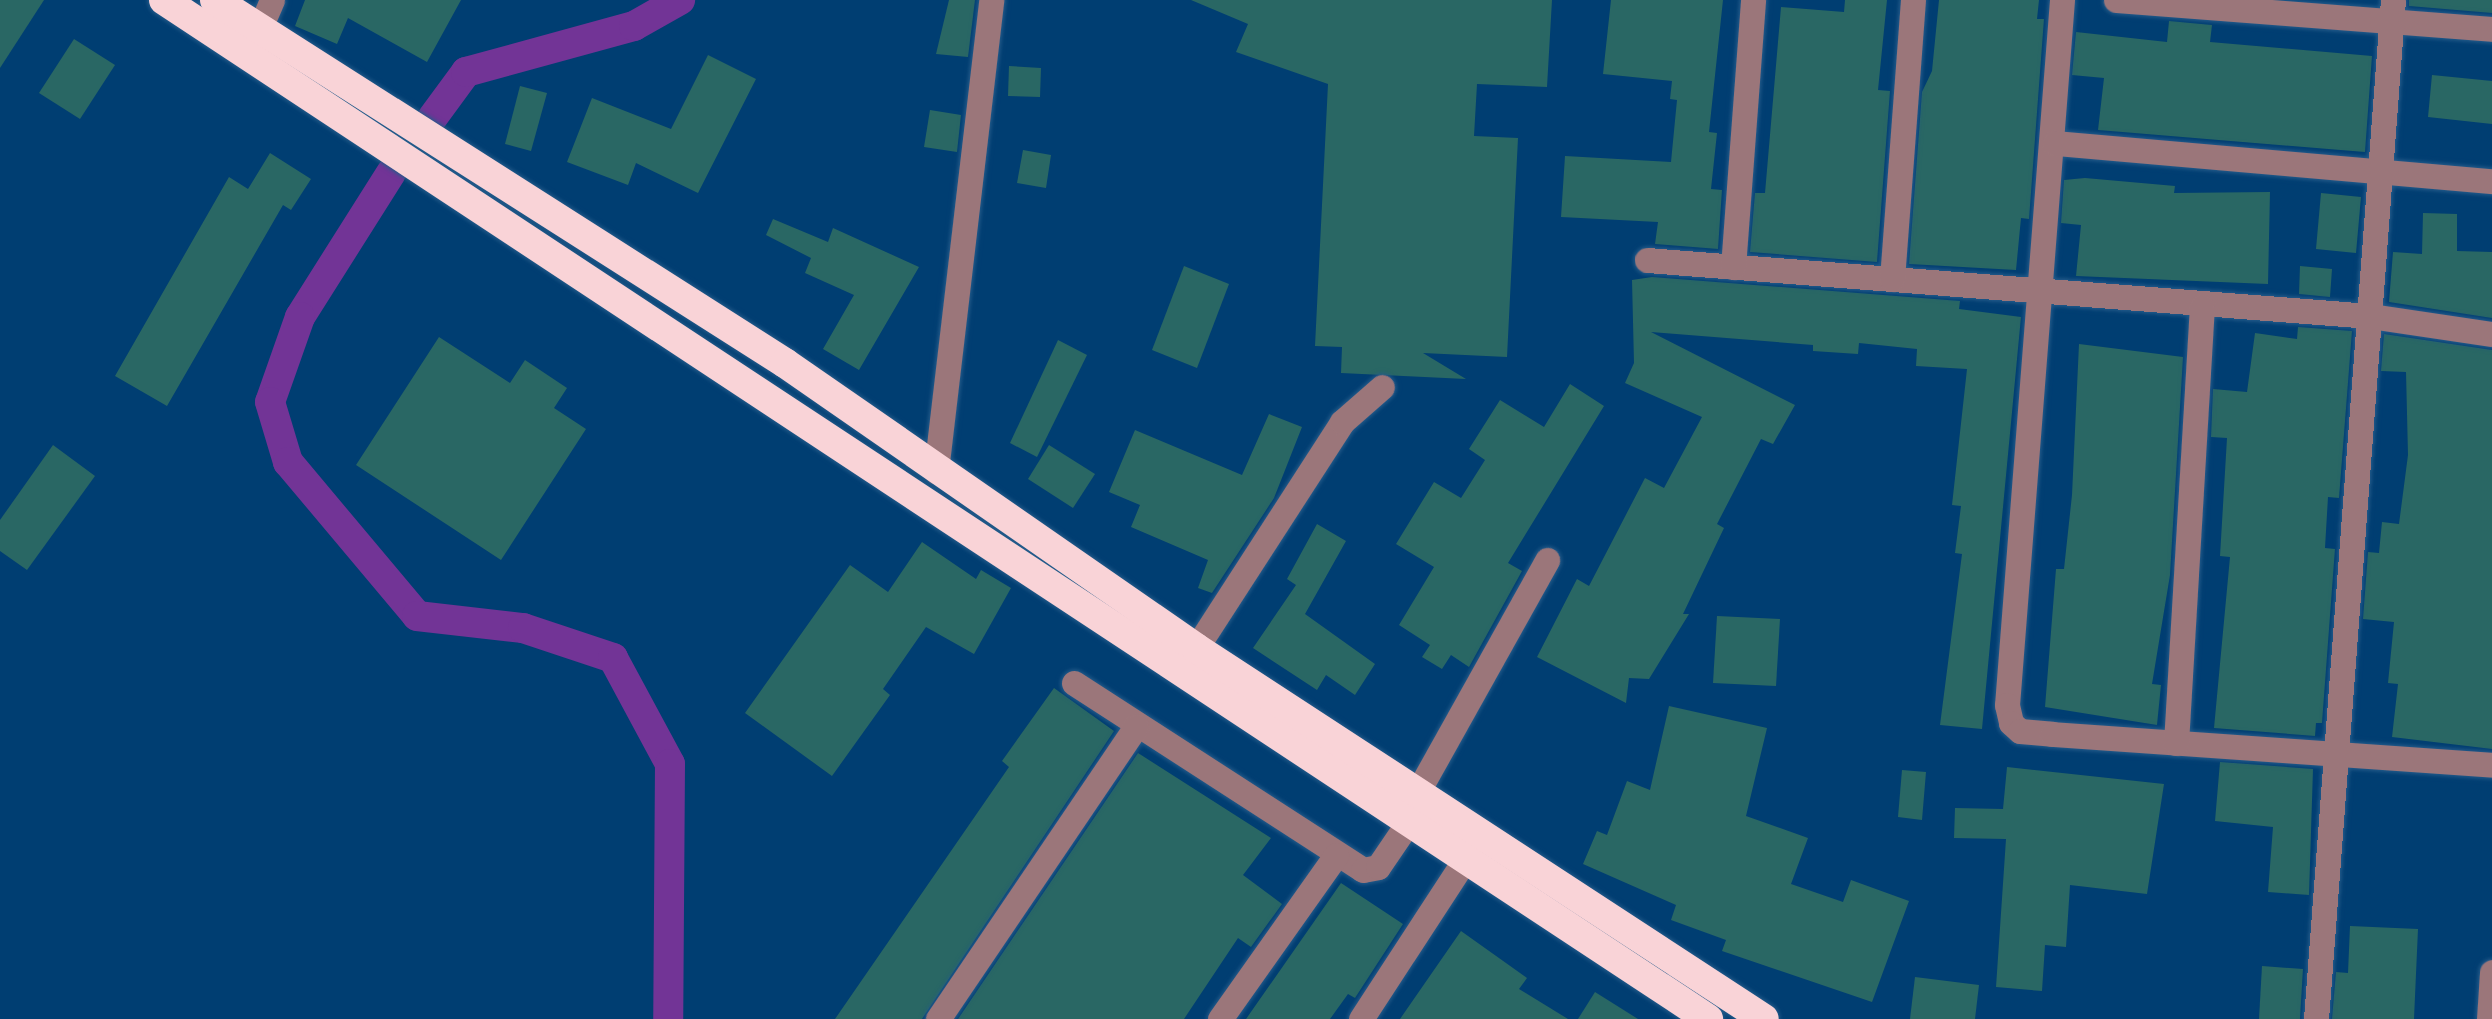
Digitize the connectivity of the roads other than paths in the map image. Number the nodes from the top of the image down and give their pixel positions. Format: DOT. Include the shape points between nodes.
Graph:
graph roads {
  1 [pos="164,0"];
  2 [pos="990,0"];
  3 [pos="1753,0"];
  4 [pos="1912,0"];
  5 [pos="2062,0"];
  6 [pos="2116,0"];
  7 [pos="207,8"];
  8 [pos="2393,10"];
  9 [pos="266,14"];
  10 [pos="2492,29"];
  11 [pos="246,58"];
  12 [pos="2055,143"];
  13 [pos="2380,171"];
  14 [pos="2492,181"];
  15 [pos="1647,260"];
  16 [pos="1733,266"];
  17 [pos="1892,279"];
  18 [pos="626,281"];
  19 [pos="2044,294"];
  20 [pos="2202,307"];
  21 [pos="2370,316"];
  22 [pos="2492,334"];
  23 [pos="1382,387"];
  24 [pos="936,471"];
  25 [pos="1548,560"];
  26 [pos="1196,648"];
  27 [pos="1074,684"];
  28 [pos="1136,726"];
  29 [pos="2176,743"];
  30 [pos="2338,755"];
  31 [pos="2492,766"];
  32 [pos="1413,807"];
  33 [pos="1336,855"];
  34 [pos="1468,855"];
  35 [pos="2492,972"];
  36 [pos="938,1019"];
  37 [pos="1220,1019"];
  38 [pos="1360,1019"];
  39 [pos="1708,1019"];
  40 [pos="1764,1019"];
  41 [pos="2316,1019"];
  42 [pos="2489,1019"];
  1 -- 7 [label="highway"];
  2 -- 24 [label="street"];
  3 -- 16 [label="street"];
  4 -- 17 [label="street"];
  5 -- 12 [label="street"];
  6 -- 8 [label="street"];
  7 -- 9 [label="highway"];
  7 -- 11 [label="highway"];
  8 -- 10 [label="street"];
  8 -- 13 [label="street"];
  9 -- 11 [label="street"];
  9 -- 18 [label="highway"];
  11 -- 18 [label="highway"];
  12 -- 13 [label="street"];
  12 -- 19 [label="street"];
  13 -- 14 [label="street"];
  13 -- 21 [label="street"];
  15 -- 16 [label="street"];
  16 -- 17 [label="street"];
  17 -- 19 [label="street"];
  18 -- 24 [label="highway" via="785,363"];
  18 -- 32 [label="highway"];
  19 -- 20 [label="street"];
  19 -- 29 [label="street" via="2007,704 2011,723 2032,732"];
  20 -- 21 [label="street"];
  20 -- 29 [label="street"];
  21 -- 22 [label="street"];
  21 -- 30 [label="street"];
  23 -- 26 [label="street" via="1342,422"];
  24 -- 26 [label="highway"];
  25 -- 32 [label="street"];
  26 -- 32 [label="highway"];
  27 -- 28 [label="street"];
  28 -- 33 [label="street"];
  28 -- 36 [label="street"];
  29 -- 30 [label="street"];
  30 -- 31 [label="street"];
  30 -- 41 [label="street"];
  32 -- 33 [label="street" via="1371,872"];
  32 -- 34 [label="highway"];
  32 -- 40 [label="highway"];
  33 -- 37 [label="street"];
  34 -- 38 [label="street"];
  34 -- 39 [label="highway"];
  35 -- 42 [label="street"];
}
